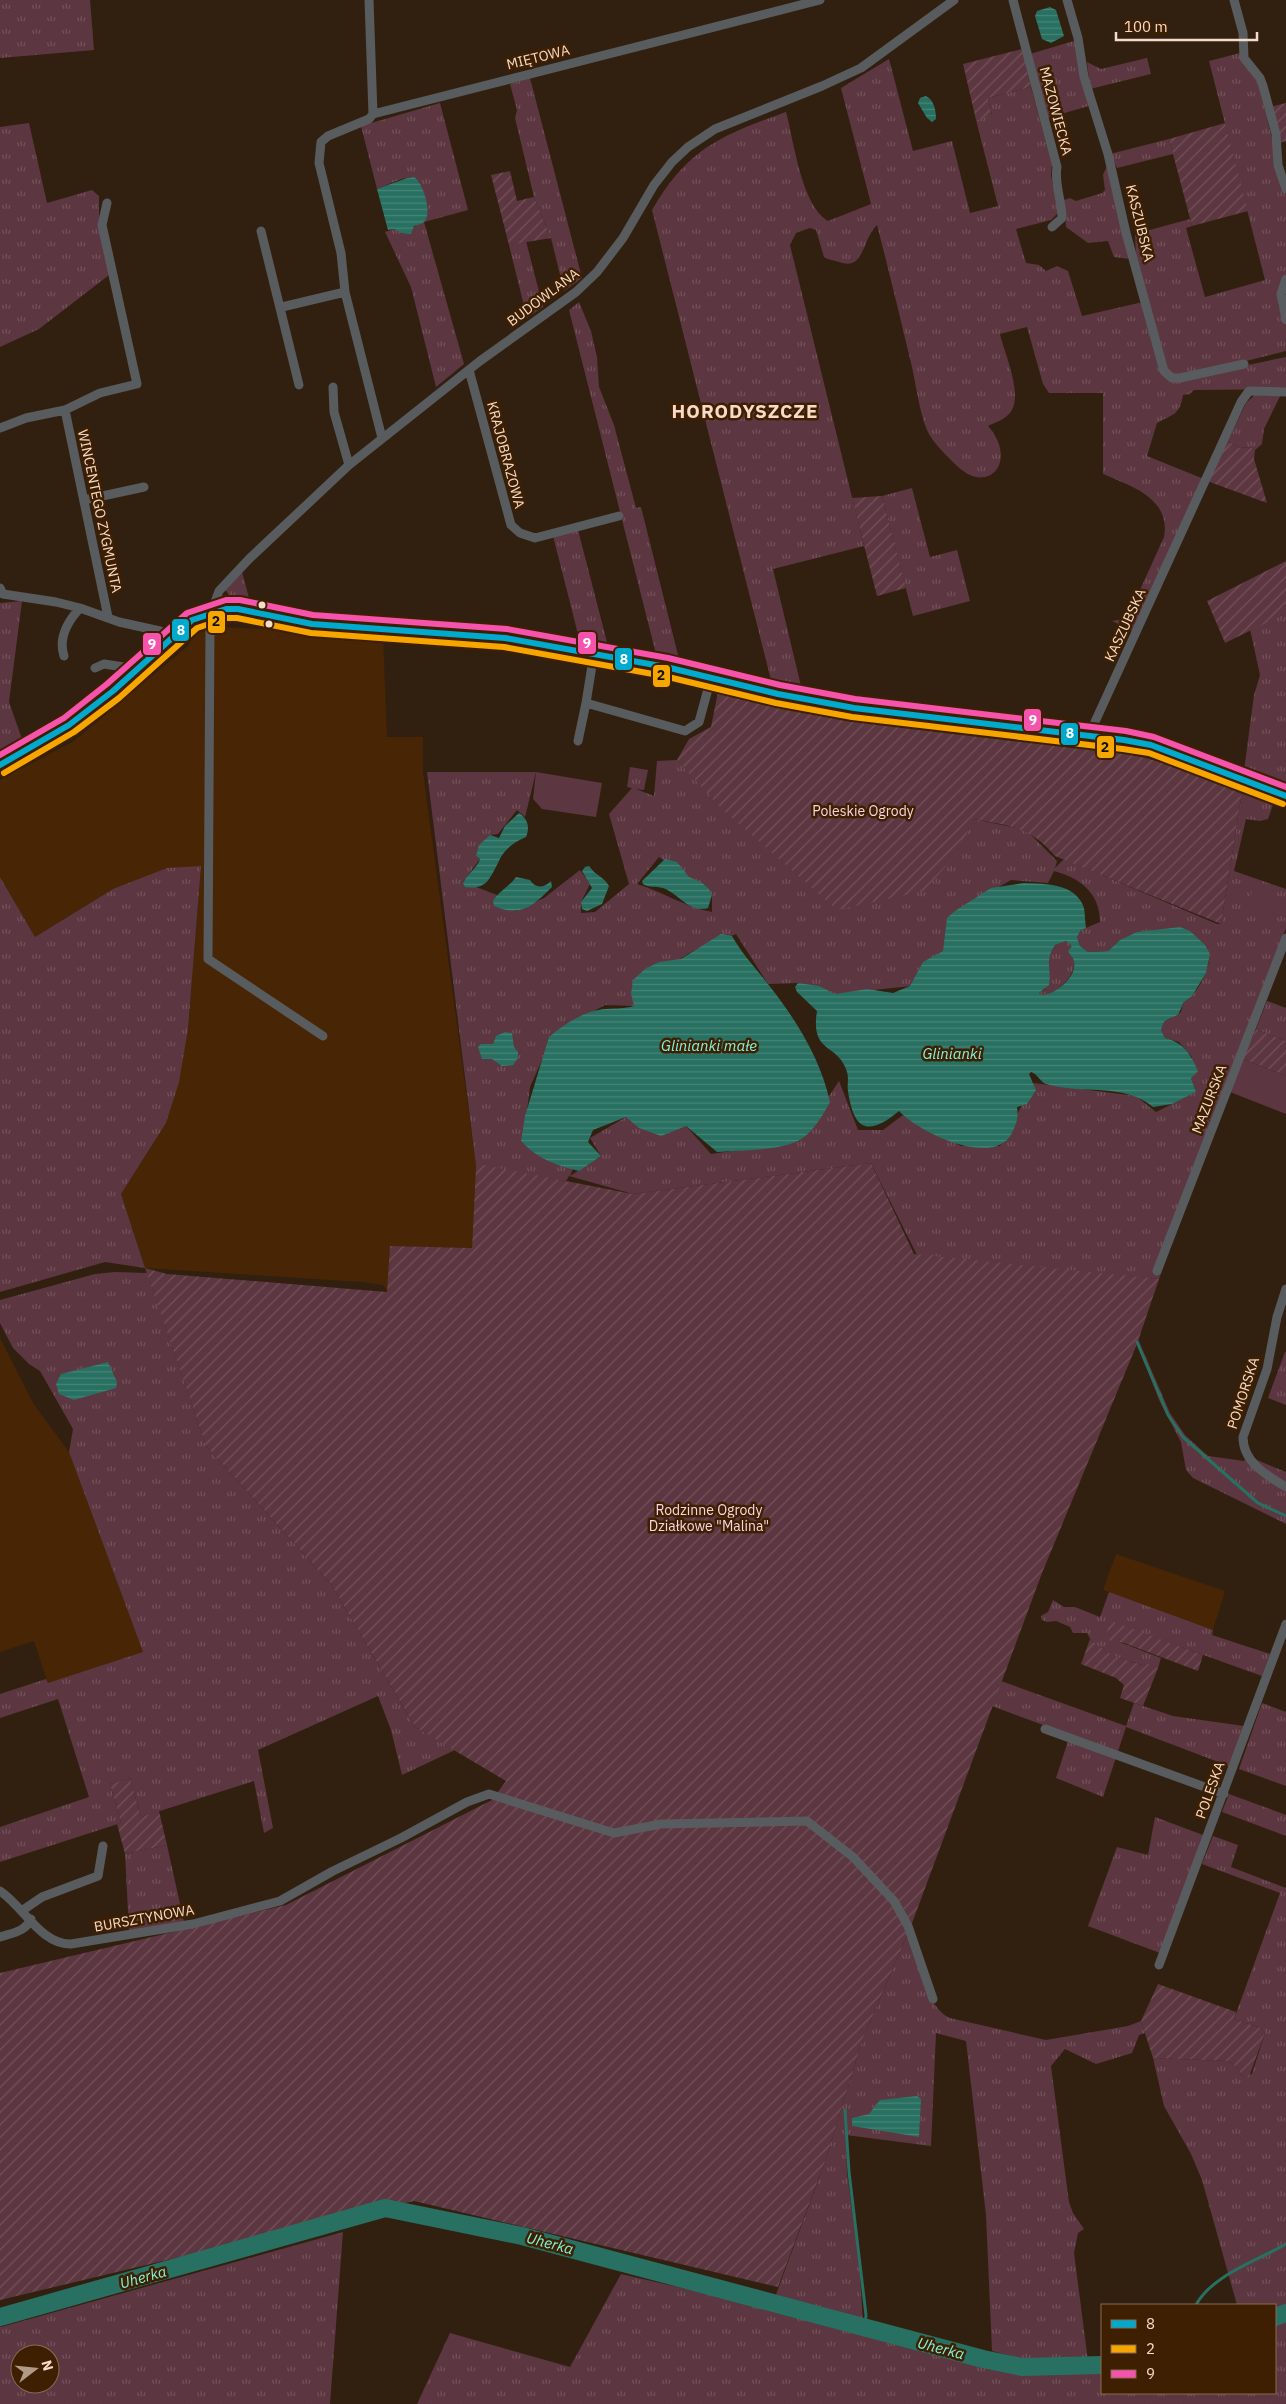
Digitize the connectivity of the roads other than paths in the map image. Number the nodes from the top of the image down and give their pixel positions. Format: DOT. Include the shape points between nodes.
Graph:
graph roads {
  1 [pos="369,0"];
  2 [pos="820,0"];
  3 [pos="954,0"];
  4 [pos="1013,0"];
  5 [pos="1067,0"];
  6 [pos="1234,0"];
  7 [pos="374,114"];
  8 [pos="1286,190"];
  9 [pos="107,203"];
  10 [pos="1052,227"];
  11 [pos="261,230"];
  12 [pos="1286,279"];
  13 [pos="345,292"];
  14 [pos="282,307"];
  15 [pos="1286,320"];
  16 [pos="1244,364"];
  17 [pos="469,370"];
  18 [pos="299,385"];
  19 [pos="333,387"];
  20 [pos="1286,392"];
  21 [pos="65,410"];
  22 [pos="0,428"];
  23 [pos="382,438"];
  24 [pos="349,465"];
  25 [pos="144,487"];
  26 [pos="84,500"];
  27 [pos="619,516"];
  28 [pos="1,591"];
  29 [pos="80,608"];
  30 [pos="211,612"];
  31 [pos="108,617"];
  32 [pos="170,639"];
  33 [pos="594,653"];
  34 [pos="64,656"];
  35 [pos="96,668"];
  36 [pos="137,669"];
  37 [pos="710,678"];
  38 [pos="586,703"];
  39 [pos="1088,735"];
  40 [pos="578,741"];
  41 [pos="0,765"];
  42 [pos="1286,796"];
  43 [pos="1286,938"];
  44 [pos="324,1036"];
  45 [pos="1157,1271"];
  46 [pos="1286,1289"];
  47 [pos="1286,1487"];
  48 [pos="1286,1624"];
  49 [pos="1045,1729"];
  50 [pos="1224,1794"];
  51 [pos="102,1846"];
  52 [pos="0,1891"];
  53 [pos="23,1910"];
  54 [pos="31,1919"];
  55 [pos="0,1937"];
  56 [pos="1159,1965"];
  57 [pos="933,1999"];
  1 -- 7 [label="street"];
  2 -- 7 [label="street, MIĘTOWA"];
  3 -- 17 [label="street, BUDOWLANA" via="862,68 715,129 688,147 654,185 623,238 597,272 576,292"];
  4 -- 10 [label="street, MAZOWIECKA" via="1057,167 1062,218"];
  5 -- 16 [label="street, KASZUBSKA" via="1078,38 1084,77 1108,154 1164,370 1172,378 1180,378"];
  6 -- 8 [label="street" via="1244,58 1263,86"];
  7 -- 13 [label="street, MIĘTOWA" via="328,136 318,151 341,254"];
  9 -- 21 [label="street" via="102,225 136,384 100,394"];
  11 -- 14 [label="street"];
  12 -- 15 [label="street" via="1281,302"];
  13 -- 14 [label="street"];
  13 -- 23 [label="street, MIĘTOWA"];
  14 -- 18 [label="street"];
  17 -- 23 [label="street, BUDOWLANA"];
  17 -- 27 [label="street, KRAJOBRAZOWA" via="511,525 520,533 535,538"];
  19 -- 24 [label="street" via="334,412"];
  20 -- 39 [label="street, KASZUBSKA" via="1249,391 1241,402"];
  21 -- 22 [label="street" via="26,418"];
  21 -- 26 [label="street, WINCENTEGO ZYGMUNTA"];
  23 -- 24 [label="street, BUDOWLANA"];
  24 -- 30 [label="street, BUDOWLANA" via="249,559 219,591"];
  25 -- 26 [label="street"];
  26 -- 31 [label="street, WINCENTEGO ZYGMUNTA"];
  28 -- 29 [label="street"];
  29 -- 31 [label="street"];
  29 -- 34 [label="street" via="66,629"];
  30 -- 32 [label="street" via="192,620"];
  30 -- 33 [label="street" via="238,609 312,624 505,638"];
  30 -- 44 [label="street" via="208,959"];
  31 -- 32 [label="street" via="160,631"];
  32 -- 36 [label="street"];
  33 -- 37 [label="street"];
  33 -- 38 [label="street"];
  35 -- 36 [label="street" via="104,664"];
  36 -- 41 [label="street" via="69,725"];
  37 -- 38 [label="street" via="699,722 685,731"];
  37 -- 39 [label="street" via="854,708"];
  38 -- 40 [label="street"];
  39 -- 42 [label="street" via="1151,745"];
  43 -- 45 [label="street, MAZURSKA"];
  46 -- 47 [label="street, POMORSKA" via="1277,1316 1267,1369 1243,1437 1249,1459"];
  48 -- 50 [label="street, POLESKA"];
  49 -- 50 [label="street"];
  50 -- 56 [label="street, POLESKA"];
  51 -- 53 [label="street" via="98,1876 42,1897"];
  52 -- 53 [label="street, BURSZTYNOWA"];
  53 -- 54 [label="street, BURSZTYNOWA"];
  54 -- 55 [label="street" via="23,1929"];
  54 -- 57 [label="street, BURSZTYNOWA" via="54,1941 71,1944 193,1924 280,1902 340,1867 489,1794 614,1833 662,1824 806,1821 853,1858 894,1901 908,1926"];
}
